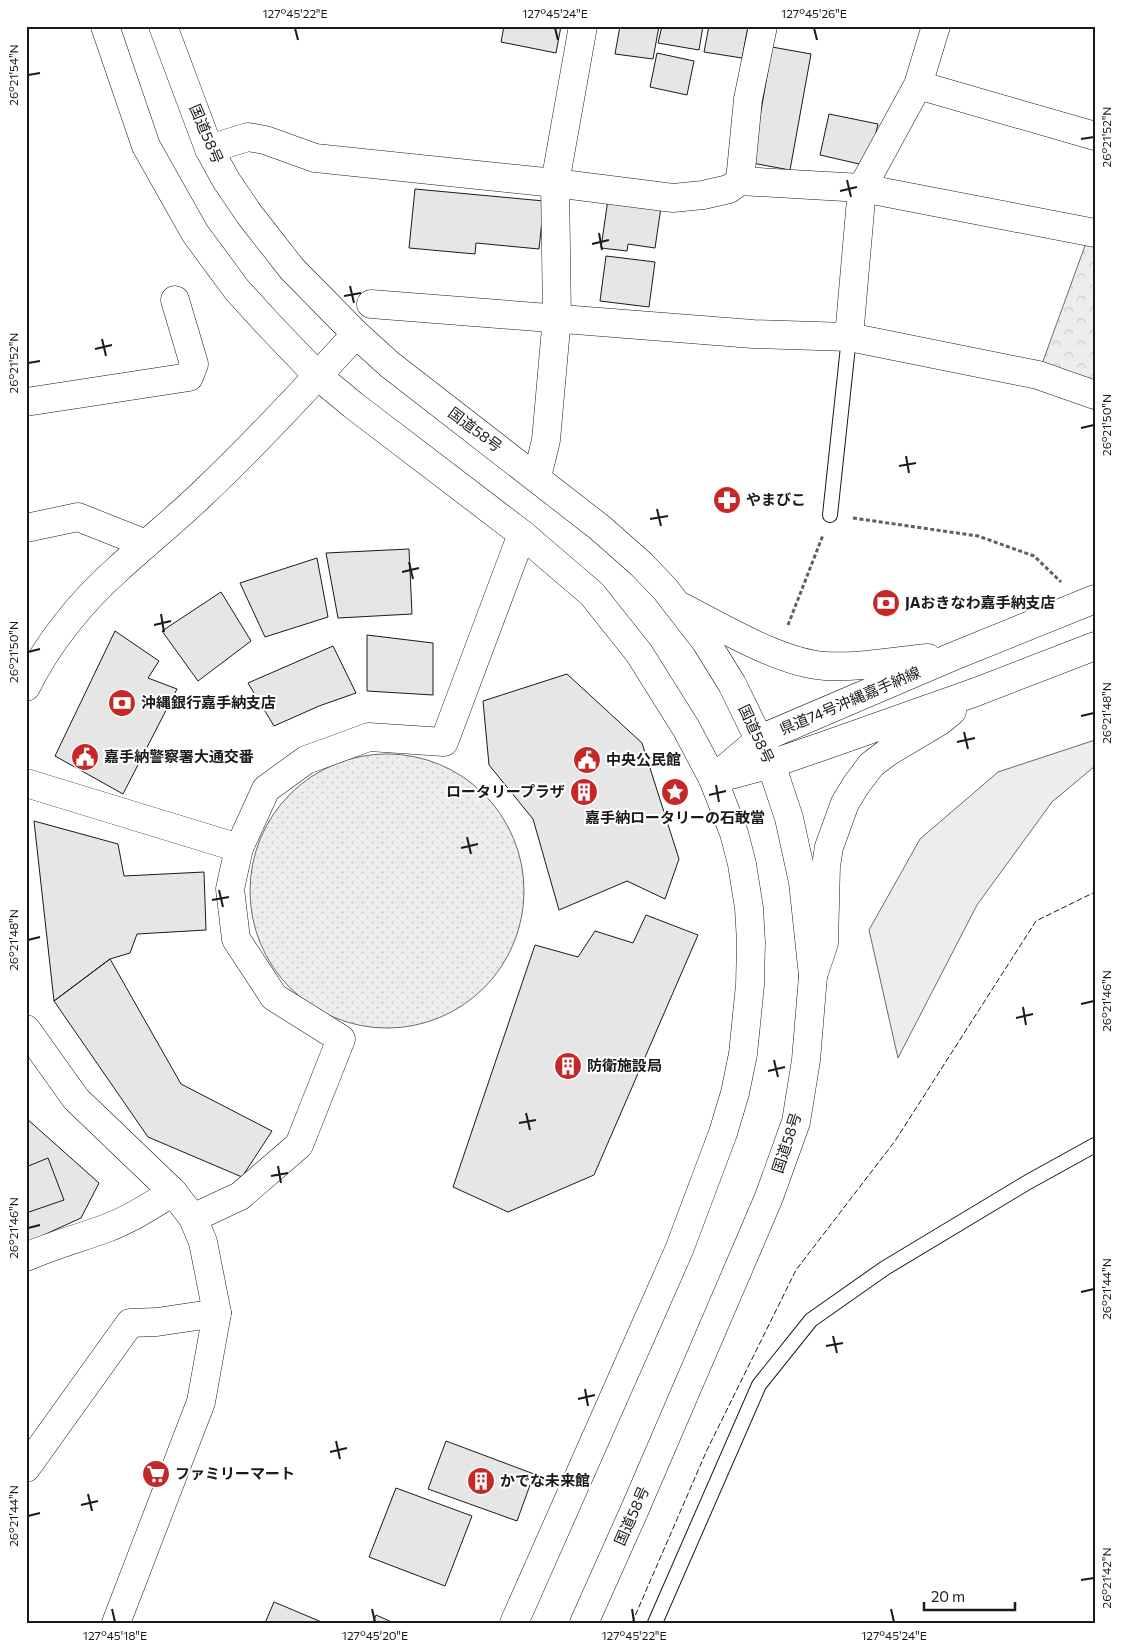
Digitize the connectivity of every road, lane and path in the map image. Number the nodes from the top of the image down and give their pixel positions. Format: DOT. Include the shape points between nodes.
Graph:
graph roads {
  1 [pos="105,26"];
  2 [pos="163,26"];
  3 [pos="583,26"];
  4 [pos="763,26"];
  5 [pos="936,26"];
  6 [pos="918,85"];
  7 [pos="1095,136"];
  8 [pos="210,149"];
  9 [pos="740,181"];
  10 [pos="555,183"];
  11 [pos="862,188"];
  12 [pos="1095,233"];
  13 [pos="175,300"];
  14 [pos="371,304"];
  15 [pos="557,318"];
  16 [pos="356,334"];
  17 [pos="849,337"];
  18 [pos="318,376"];
  19 [pos="1095,395"];
  20 [pos="26,402"];
  21 [pos="537,477"];
  22 [pos="830,515"];
  23 [pos="26,528"];
  24 [pos="522,534"];
  25 [pos="146,544"];
  26 [pos="1089,601"];
  27 [pos="678,604"];
  28 [pos="788,625"];
  29 [pos="1095,646"];
  30 [pos="954,656"];
  31 [pos="26,687"];
  32 [pos="976,692"];
  33 [pos="760,739"];
  34 [pos="771,764"];
  35 [pos="712,779"];
  36 [pos="26,783"];
  37 [pos="239,848"];
  38 [pos="813,976"];
  39 [pos="26,1029"];
  40 [pos="1095,1145"];
  41 [pos="173,1192"];
  42 [pos="193,1218"];
  43 [pos="26,1257"];
  44 [pos="217,1313"];
  45 [pos="26,1468"];
  46 [pos="116,1623"];
  47 [pos="514,1623"];
  48 [pos="584,1623"];
  49 [pos="655,1623"];
  1 -- 18 [label="main road" via="146,146 196,233 238,290"];
  2 -- 8 [label="main road, 国道58号"];
  3 -- 10 [label="main road"];
  4 -- 9 [label="main road" via="748,99"];
  5 -- 6 [label="main road"];
  6 -- 7 [label="main road"];
  6 -- 11 [label="main road"];
  8 -- 10 [label="main road" via="248,137 315,158"];
  8 -- 16 [label="main road, 国道58号" via="249,214 292,269"];
  9 -- 10 [label="main road" via="730,189 672,198"];
  9 -- 11 [label="main road"];
  10 -- 15 [label="main road"];
  11 -- 12 [label="main road"];
  11 -- 17 [label="main road"];
  13 -- 20 [label="main road" via="194,364 189,377"];
  14 -- 15 [label="main road"];
  15 -- 17 [label="main road" via="753,334"];
  15 -- 21 [label="main road" via="546,440"];
  16 -- 18 [label="main road"];
  16 -- 21 [label="main road, 国道58号" via="402,374"];
  17 -- 19 [label="main road" via="1038,374"];
  17 -- 22 [label="lane"];
  18 -- 24 [label="main road"];
  18 -- 25 [label="main road" via="200,496"];
  21 -- 27 [label="main road, 国道58号" via="641,564"];
  22 -- 26 [label="path" via="978,536 1034,556"];
  22 -- 28 [label="path"];
  23 -- 25 [label="main road" via="78,518"];
  24 -- 35 [label="main road" via="592,594 640,653 686,728"];
  24 -- 37 [label="main road" via="444,742 369,737 306,760 266,788"];
  25 -- 31 [label="main road" via="78,610 38,662"];
  26 -- 30 [label="main road, 県道74号沖縄嘉手納線"];
  27 -- 30 [label="main road" via="745,640 794,660 823,666 876,665"];
  27 -- 33 [label="main road, 国道58号" via="732,684"];
  29 -- 32 [label="main road, 県道74号沖縄嘉手納線"];
  30 -- 33 [label="main road, 県道74号沖縄嘉手納線"];
  32 -- 34 [label="main road, 県道74号沖縄嘉手納線"];
  32 -- 38 [label="main road" via="871,765 856,784 829,847 824,944"];
  33 -- 34 [label="main road, 国道58号"];
  33 -- 35 [label="main road, 県道74号沖縄嘉手納線"];
  34 -- 35 [label="main road, 県道74号沖縄嘉手納線"];
  34 -- 38 [label="main road, 国道58号" via="798,856"];
  35 -- 47 [label="main road" via="734,833 749,908 750,985 743,1054 735,1092 679,1250"];
  36 -- 37 [label="main road"];
  37 -- 42 [label="main road" via="230,889 236,939 274,997 341,1039 299,1145 240,1196"];
  38 -- 48 [label="main road, 国道58号" via="806,1060 796,1122 769,1197"];
  39 -- 41 [label="main road" via="76,1099"];
  40 -- 49 [label="lane" via="885,1268 811,1320 758,1385"];
  41 -- 42 [label="main road"];
  41 -- 43 [label="main road" via="108,1227"];
  42 -- 44 [label="main road" via="203,1242"];
  44 -- 45 [label="main road" via="130,1323"];
  44 -- 46 [label="main road" via="201,1402"];
}
